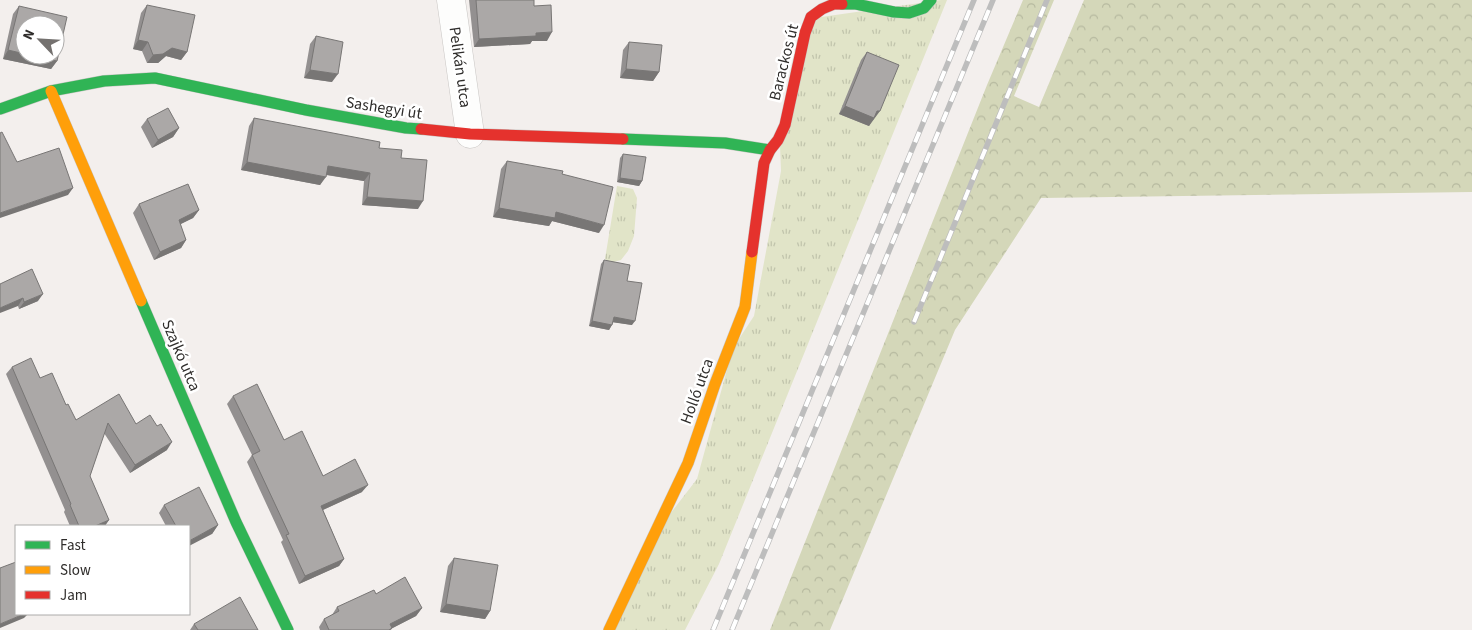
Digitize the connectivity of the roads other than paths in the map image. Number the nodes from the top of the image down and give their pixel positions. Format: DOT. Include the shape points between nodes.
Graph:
graph roads {
  1 [pos="451,0"];
  2 [pos="931,0"];
  3 [pos="50,91"];
  4 [pos="0,109"];
  5 [pos="470,134"];
  6 [pos="770,150"];
  7 [pos="288,630"];
  8 [pos="609,630"];
  1 -- 5 [label="street, Pelikán utca"];
  2 -- 6 [label="street, Barackos út" via="924,8 909,13 856,4 834,4 811,17 785,125"];
  3 -- 4 [label="street, Sashegyi út"];
  3 -- 5 [label="street, Sashegyi út" via="104,81 155,78 406,128"];
  3 -- 7 [label="street, Szajkó utca" via="236,522"];
  5 -- 6 [label="street, Sashegyi út" via="725,143"];
  6 -- 8 [label="street, Holló utca" via="764,163 745,307 688,463"];
}
